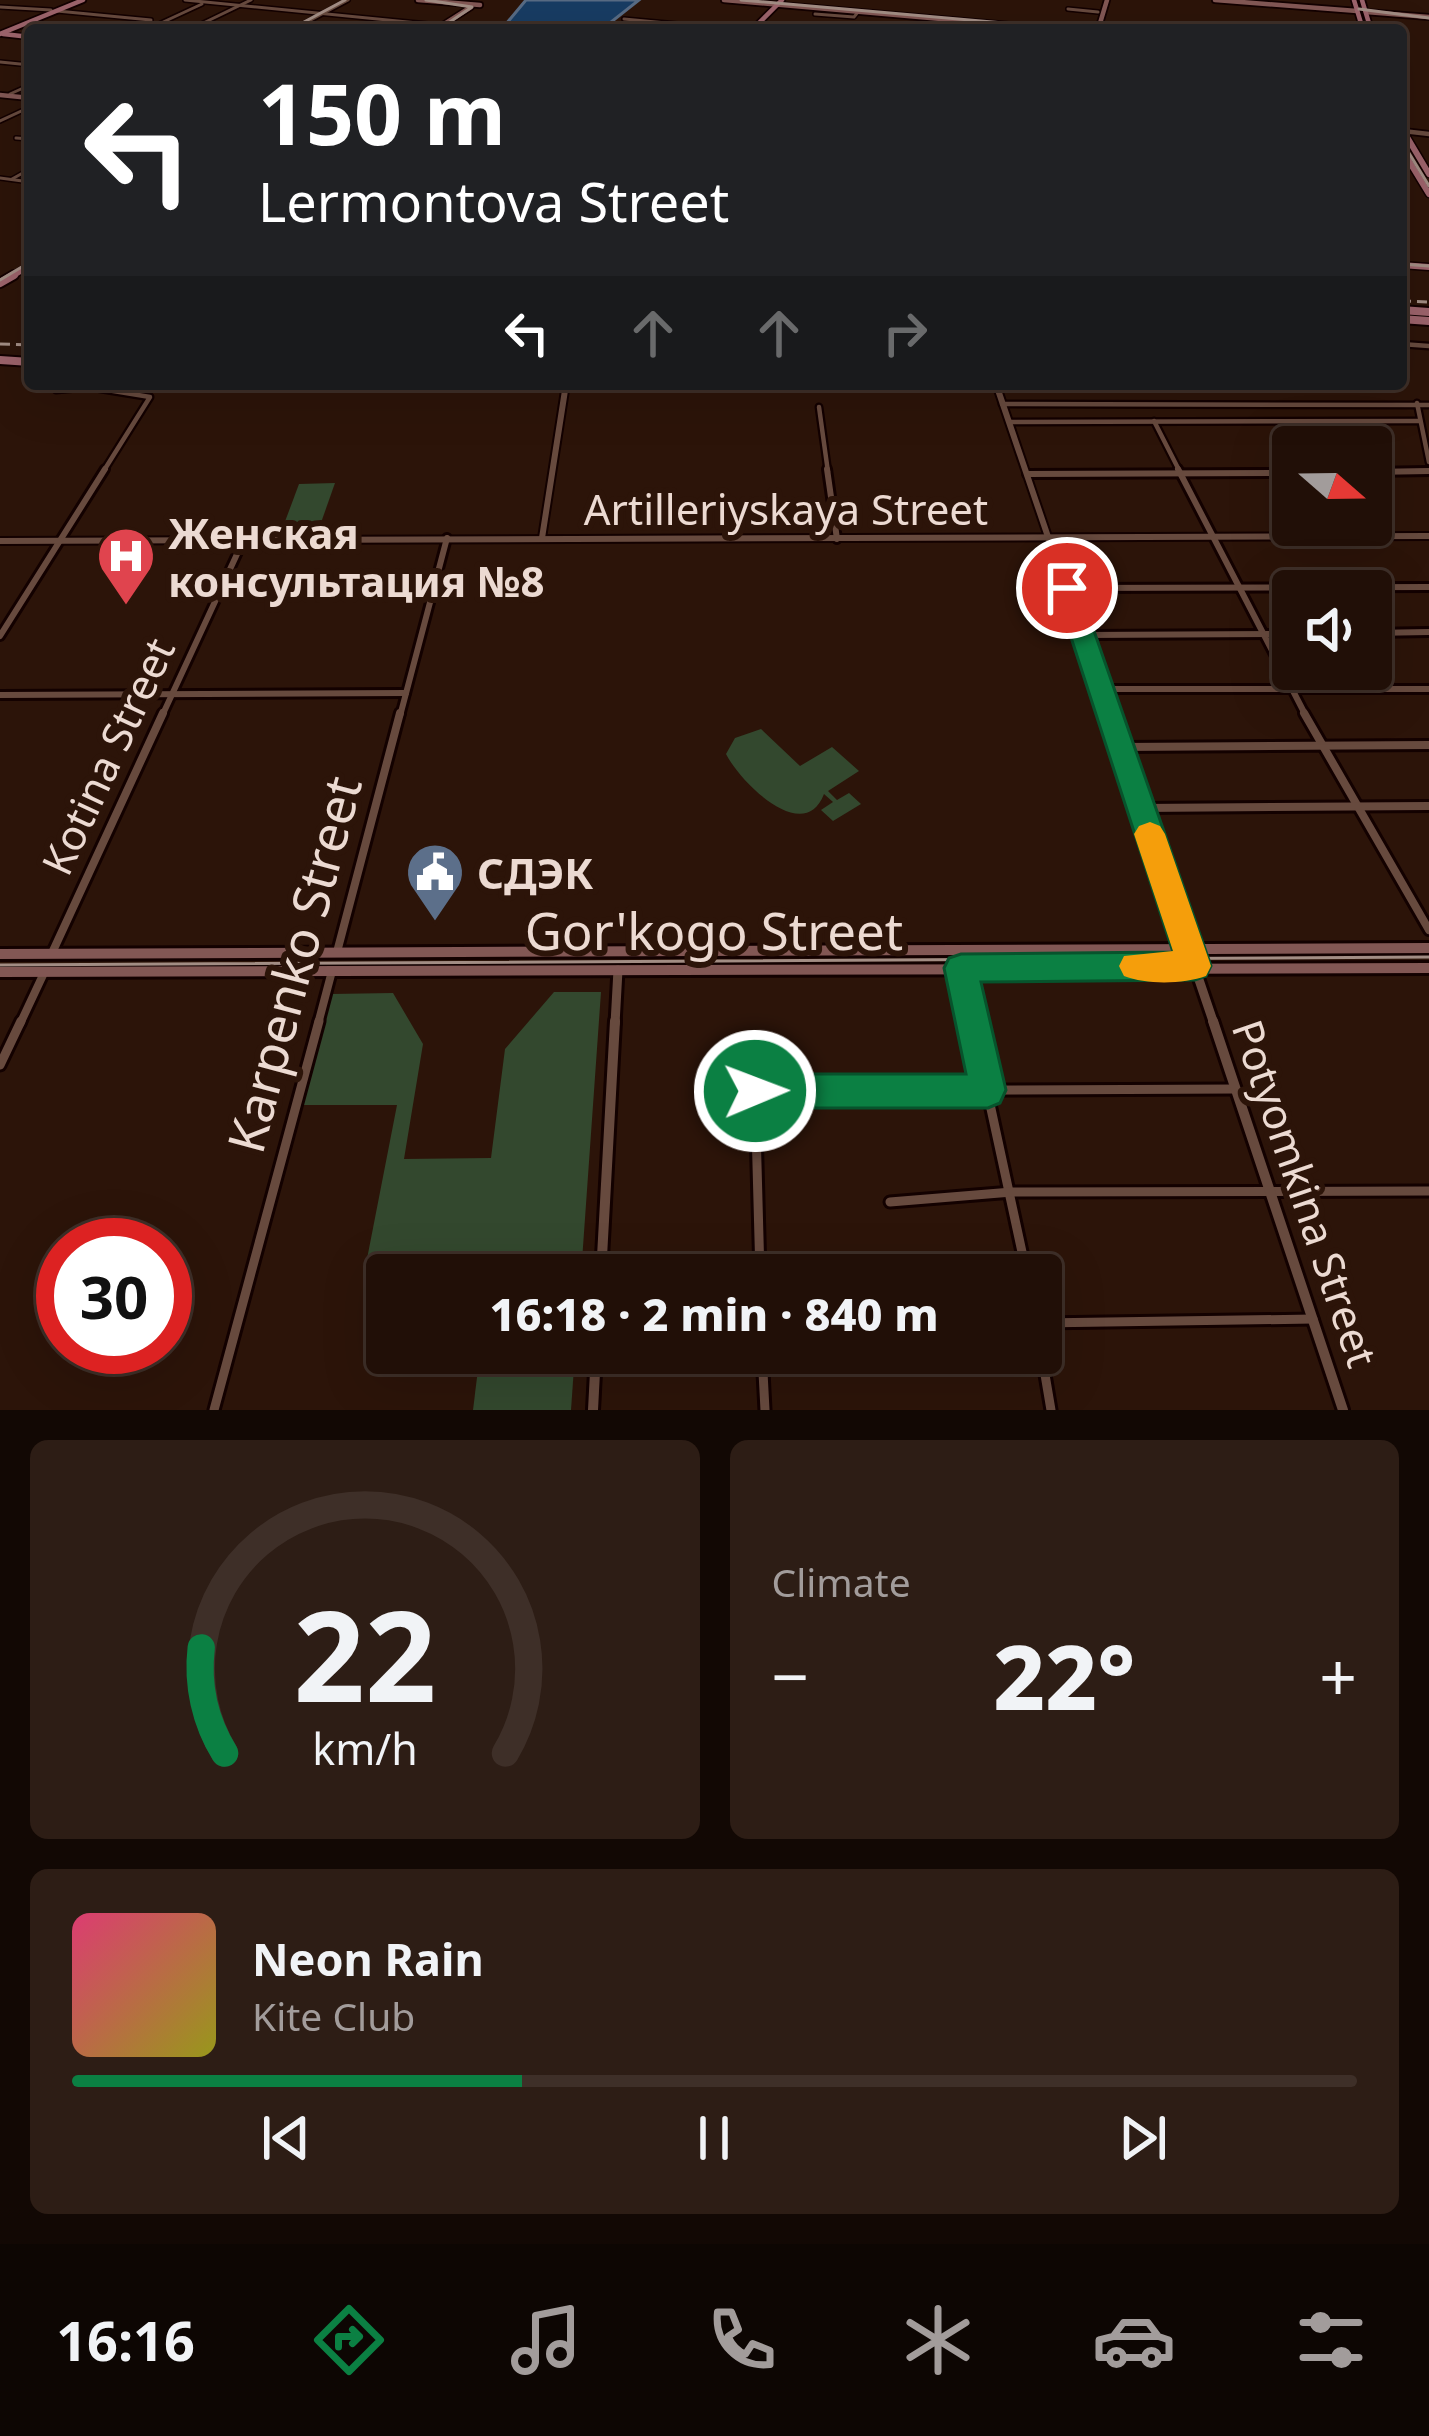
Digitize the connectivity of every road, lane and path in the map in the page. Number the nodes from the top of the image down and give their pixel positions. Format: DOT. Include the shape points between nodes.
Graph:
graph roads {
  1 [pos="80,0"];
  2 [pos="185,0"];
  3 [pos="251,0"];
  4 [pos="345,0"];
  5 [pos="418,0"];
  6 [pos="438,0"];
  7 [pos="724,0"];
  8 [pos="755,0"];
  9 [pos="1104,0"];
  10 [pos="1215,0"];
  11 [pos="1358,0"];
  12 [pos="208,1"];
  13 [pos="777,2"];
  14 [pos="479,3"];
  15 [pos="1279,3"];
  16 [pos="240,5"];
  17 [pos="0,8"];
  18 [pos="821,8"];
  19 [pos="1068,9"];
  20 [pos="54,11"];
  21 [pos="858,12"];
  22 [pos="1098,12"];
  23 [pos="1362,13"];
  24 [pos="320,14"];
  25 [pos="847,18"];
  26 [pos="1429,18"];
  27 [pos="624,19"];
  28 [pos="164,22"];
  29 [pos="160,24"];
  30 [pos="202,24"];
  31 [pos="301,24"];
  32 [pos="407,24"];
  33 [pos="448,24"];
  34 [pos="679,24"];
  35 [pos="753,24"];
  36 [pos="842,24"];
  37 [pos="997,24"];
  38 [pos="1027,24"];
  39 [pos="1096,24"];
  40 [pos="1363,24"];
  41 [pos="1368,24"];
  42 [pos="1,33"];
  43 [pos="16,137"];
  44 [pos="1407,138"];
  45 [pos="24,139"];
  46 [pos="1407,158"];
  47 [pos="24,172"];
  48 [pos="1429,174"];
  49 [pos="0,178"];
  50 [pos="11,180"];
  51 [pos="24,181"];
  52 [pos="1429,194"];
  53 [pos="111,390"];
  54 [pos="565,390"];
  55 [pos="997,390"];
  56 [pos="1417,403"];
  57 [pos="1003,404"];
  58 [pos="1429,405"];
  59 [pos="819,406"];
  60 [pos="1154,421"];
  61 [pos="1420,421"];
  62 [pos="1009,422"];
  63 [pos="1429,462"];
  64 [pos="1429,471"];
  65 [pos="1392,472"];
  66 [pos="1272,473"];
  67 [pos="1027,474"];
  68 [pos="1178,474"];
  69 [pos="1210,536"];
  70 [pos="1429,536"];
  71 [pos="447,538"];
  72 [pos="542,538"];
  73 [pos="837,538"];
  74 [pos="1050,538"];
  75 [pos="244,539"];
  76 [pos="64,540"];
  77 [pos="0,541"];
  78 [pos="1429,586"];
  79 [pos="1237,587"];
  80 [pos="1067,588"];
  81 [pos="1429,632"];
  82 [pos="1392,633"];
  83 [pos="1261,634"];
  84 [pos="1272,634"];
  85 [pos="1083,635"];
  86 [pos="0,636"];
  87 [pos="1272,655"];
  88 [pos="1101,689"];
  89 [pos="1272,689"];
  90 [pos="1392,689"];
  91 [pos="1429,689"];
  92 [pos="1291,690"];
  93 [pos="173,693"];
  94 [pos="406,693"];
  95 [pos="0,695"];
  96 [pos="1429,745"];
  97 [pos="1322,746"];
  98 [pos="1120,747"];
  99 [pos="1429,806"];
  100 [pos="1141,808"];
  101 [pos="1359,808"];
  102 [pos="1429,930"];
  103 [pos="1355,948"];
  104 [pos="1429,948"];
  105 [pos="1188,949"];
  106 [pos="619,952"];
  107 [pos="52,953"];
  108 [pos="337,953"];
  109 [pos="0,954"];
  110 [pos="1195,966"];
  111 [pos="1362,967"];
  112 [pos="961,968"];
  113 [pos="1429,968"];
  114 [pos="618,970"];
  115 [pos="332,971"];
  116 [pos="0,972"];
  117 [pos="44,972"];
  118 [pos="0,1065"];
  119 [pos="1236,1088"];
  120 [pos="988,1090"];
  121 [pos="1429,1190"];
  122 [pos="1012,1192"];
  123 [pos="1270,1192"];
  124 [pos="890,1202"];
  125 [pos="602,1254"];
  126 [pos="759,1254"];
  127 [pos="1024,1254"];
  128 [pos="1313,1318"];
  129 [pos="1062,1323"];
  130 [pos="595,1374"];
  131 [pos="763,1374"];
  132 [pos="1045,1374"];
  133 [pos="214,1410"];
  134 [pos="593,1410"];
  135 [pos="765,1410"];
  136 [pos="1051,1410"];
  137 [pos="1343,1410"];
  1 -- 20 [label="main road"];
  2 -- 12 [label="street"];
  3 -- 16 [label="street"];
  4 -- 24 [label="street"];
  5 -- 14 [label="main road"];
  6 -- 14 [label="main road"];
  7 -- 13 [label="main road"];
  8 -- 13 [label="main road"];
  9 -- 22 [label="main road"];
  10 -- 15 [label="main road"];
  11 -- 23 [label="main road"];
  12 -- 16 [label="street"];
  12 -- 28 [label="street"];
  13 -- 18 [label="main road"];
  13 -- 35 [label="main road"];
  13 -- 38 [label="main road"];
  14 -- 33 [label="main road"];
  15 -- 23 [label="main road"];
  16 -- 24 [label="street"];
  16 -- 30 [label="street"];
  17 -- 20 [label="street"];
  18 -- 21 [label="main road"];
  18 -- 25 [label="street" via="815,14"];
  19 -- 22 [label="street"];
  20 -- 28 [label="street"];
  20 -- 42 [label="main road"];
  21 -- 25 [label="street"];
  21 -- 37 [label="main road"];
  22 -- 39 [label="main road"];
  23 -- 26 [label="main road"];
  23 -- 40 [label="main road"];
  23 -- 41 [label="main road"];
  24 -- 31 [label="street"];
  24 -- 32 [label="street"];
  25 -- 36 [label="street"];
  27 -- 34 [label="street"];
  28 -- 29 [label="street"];
  43 -- 45 [label="street"];
  44 -- 48 [label="main road"];
  46 -- 52 [label="main road"];
  47 -- 50 [label="street"];
  49 -- 50 [label="street"];
  50 -- 51 [label="street"];
  53 -- 76 [label="street" via="142,394 149,403"];
  54 -- 72 [label="street"];
  55 -- 57 [label="street, Potyomkina Street"];
  56 -- 57 [label="street"];
  56 -- 58 [label="street"];
  56 -- 61 [label="street"];
  57 -- 62 [label="street, Potyomkina Street"];
  59 -- 73 [label="street"];
  60 -- 61 [label="street"];
  60 -- 62 [label="street"];
  60 -- 68 [label="street"];
  61 -- 63 [label="street"];
  62 -- 67 [label="street, Potyomkina Street"];
  64 -- 65 [label="street"];
  66 -- 68 [label="street"];
  67 -- 68 [label="street"];
  67 -- 74 [label="street, Potyomkina Street"];
  68 -- 69 [label="street"];
  69 -- 70 [label="street, Artilleriyskaya Street"];
  69 -- 74 [label="street, Artilleriyskaya Street"];
  69 -- 79 [label="street"];
  71 -- 72 [label="street, Artilleriyskaya Street"];
  71 -- 75 [label="street, Artilleriyskaya Street"];
  71 -- 94 [label="street, Karpenko Street"];
  72 -- 73 [label="street, Artilleriyskaya Street"];
  73 -- 74 [label="street, Artilleriyskaya Street"];
  74 -- 80 [label="street, Potyomkina Street"];
  75 -- 76 [label="street, Artilleriyskaya Street"];
  75 -- 93 [label="street, Kotina Street"];
  76 -- 77 [label="street, Artilleriyskaya Street"];
  76 -- 86 [label="street"];
  78 -- 79 [label="street"];
  79 -- 80 [label="street"];
  79 -- 83 [label="street"];
  80 -- 85 [label="street, Potyomkina Street"];
  81 -- 82 [label="street"];
  83 -- 84 [label="street"];
  83 -- 85 [label="street"];
  83 -- 87 [label="street"];
  85 -- 88 [label="street, Potyomkina Street"];
  88 -- 89 [label="street"];
  88 -- 98 [label="street, Potyomkina Street"];
  90 -- 91 [label="street"];
  92 -- 97 [label="street"];
  93 -- 94 [label="street"];
  93 -- 95 [label="street"];
  93 -- 107 [label="street, Kotina Street"];
  94 -- 108 [label="street, Karpenko Street"];
  96 -- 97 [label="street"];
  97 -- 98 [label="street"];
  97 -- 101 [label="street"];
  98 -- 100 [label="street, Potyomkina Street"];
  99 -- 101 [label="street"];
  100 -- 101 [label="street"];
  100 -- 105 [label="street, Potyomkina Street"];
  101 -- 102 [label="street"];
  103 -- 104 [label="main road, Gor'kogo Street"];
  103 -- 105 [label="main road, Gor'kogo Street"];
  103 -- 111 [label="main road"];
  105 -- 106 [label="main road, Gor'kogo Street"];
  105 -- 110 [label="main road, Potyomkina Street"];
  106 -- 108 [label="main road, Gor'kogo Street"];
  106 -- 114 [label="main road"];
  107 -- 108 [label="main road, Gor'kogo Street"];
  107 -- 109 [label="main road, Gor'kogo Street"];
  107 -- 117 [label="main road, Kotina Street"];
  108 -- 115 [label="main road, Karpenko Street"];
  110 -- 111 [label="main road, Gor'kogo Street"];
  110 -- 112 [label="main road, Gor'kogo Street"];
  110 -- 119 [label="street, Potyomkina Street"];
  111 -- 113 [label="main road, Gor'kogo Street"];
  112 -- 114 [label="main road, Gor'kogo Street"];
  112 -- 120 [label="street"];
  114 -- 115 [label="main road, Gor'kogo Street"];
  114 -- 125 [label="street"];
  115 -- 117 [label="main road, Gor'kogo Street"];
  115 -- 133 [label="street, Karpenko Street"];
  116 -- 117 [label="main road, Gor'kogo Street"];
  117 -- 118 [label="street, Kotina Street"];
  119 -- 120 [label="street"];
  119 -- 123 [label="street, Potyomkina Street"];
  120 -- 122 [label="street"];
  120 -- 126 [label="street" via="755,1091"];
  121 -- 123 [label="street"];
  122 -- 123 [label="street"];
  122 -- 124 [label="street"];
  122 -- 127 [label="street"];
  123 -- 128 [label="street, Potyomkina Street"];
  128 -- 129 [label="street"];
  128 -- 137 [label="street, Potyomkina Street"];
  130 -- 134 [label="street"];
  131 -- 135 [label="street"];
  132 -- 136 [label="street"];
}
